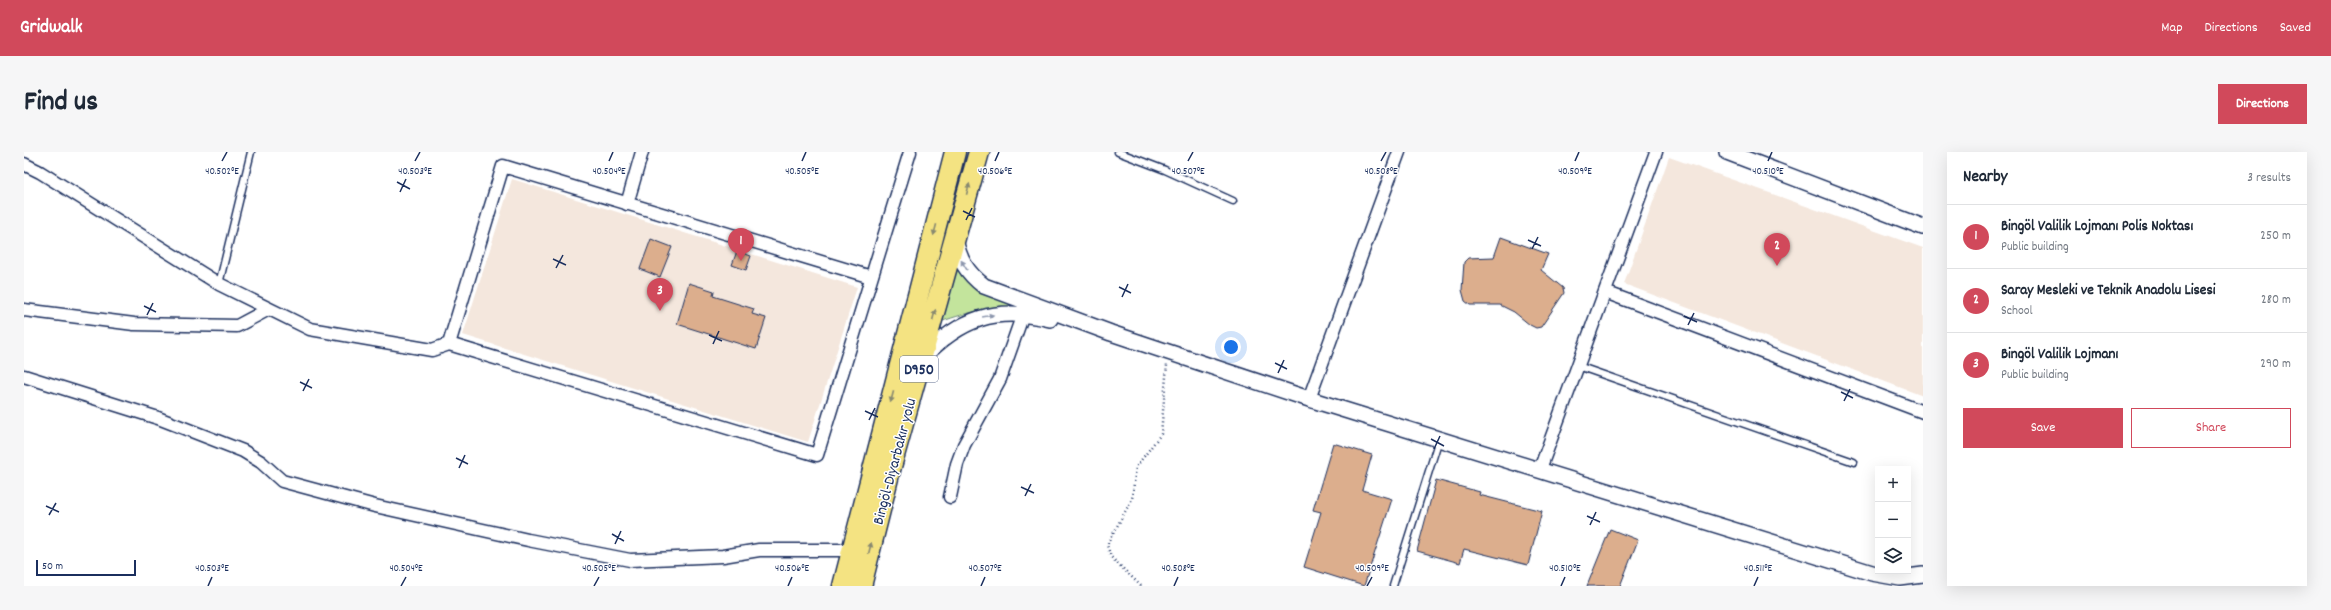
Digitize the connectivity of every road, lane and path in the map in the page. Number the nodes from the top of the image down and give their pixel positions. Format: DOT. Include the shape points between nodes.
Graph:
graph roads {
  1 [pos="251,152"];
  2 [pos="642,152"];
  3 [pos="910,152"];
  4 [pos="955,152"];
  5 [pos="979,152"];
  6 [pos="1118,152"];
  7 [pos="1399,152"];
  8 [pos="1656,152"];
  9 [pos="1727,152"];
  10 [pos="24,164"];
  11 [pos="1233,201"];
  12 [pos="627,204"];
  13 [pos="1923,228"];
  14 [pos="955,238"];
  15 [pos="870,277"];
  16 [pos="219,284"];
  17 [pos="1605,292"];
  18 [pos="269,309"];
  19 [pos="24,310"];
  20 [pos="1023,314"];
  21 [pos="1111,333"];
  22 [pos="449,344"];
  23 [pos="1169,353"];
  24 [pos="922,359"];
  25 [pos="1578,366"];
  26 [pos="24,376"];
  27 [pos="1309,399"];
  28 [pos="1923,412"];
  29 [pos="1440,438"];
  30 [pos="1854,462"];
  31 [pos="1540,469"];
  32 [pos="950,497"];
  33 [pos="852,550"];
  34 [pos="1923,578"];
  35 [pos="843,586"];
  36 [pos="861,586"];
  37 [pos="1141,586"];
  38 [pos="1392,586"];
  1 -- 16 [label="lane"];
  2 -- 12 [label="street"];
  3 -- 15 [label="street"];
  4 -- 33 [label="main road, Bingöl-Diyarbakır yolu / D950, one-way"];
  14 -- 5 [label="main road, Bingöl-Diyarbakır yolu / D950, one-way"];
  6 -- 11 [label="lane"];
  7 -- 27 [label="street"];
  8 -- 17 [label="street"];
  9 -- 13 [label="street"];
  10 -- 16 [label="street" via="144,235"];
  12 -- 15 [label="street"];
  12 -- 22 [label="street" via="503,166"];
  21 -- 14 [label="street, one-way" via="984,286 971,276 962,263"];
  24 -- 14 [label="main road, Bingöl-Diyarbakır yolu / D950, one-way"];
  15 -- 22 [label="street" via="817,455"];
  16 -- 18 [label="street"];
  17 -- 25 [label="street"];
  17 -- 28 [label="street"];
  18 -- 19 [label="street" via="237,326 134,324"];
  18 -- 22 [label="street" via="310,329 432,350"];
  20 -- 21 [label="street"];
  24 -- 20 [label="street, one-way" via="951,332 979,317"];
  20 -- 32 [label="street" via="1000,379 964,445"];
  21 -- 23 [label="street"];
  23 -- 27 [label="street"];
  23 -- 37 [label="path" via="1161,434 1136,468 1132,499 1106,545 1111,557"];
  36 -- 24 [label="main road, Bingöl-Diyarbakır yolu / D950, one-way" via="890,470"];
  25 -- 30 [label="lane"];
  25 -- 31 [label="street"];
  26 -- 33 [label="street" via="158,418 243,451 261,462 282,481 375,506 562,547 630,560 723,556 759,550"];
  27 -- 29 [label="street"];
  29 -- 31 [label="street"];
  29 -- 38 [label="lane"];
  31 -- 34 [label="street" via="1872,574"];
  33 -- 35 [label="main road, Bingöl-Diyarbakır yolu / D950"];
}
